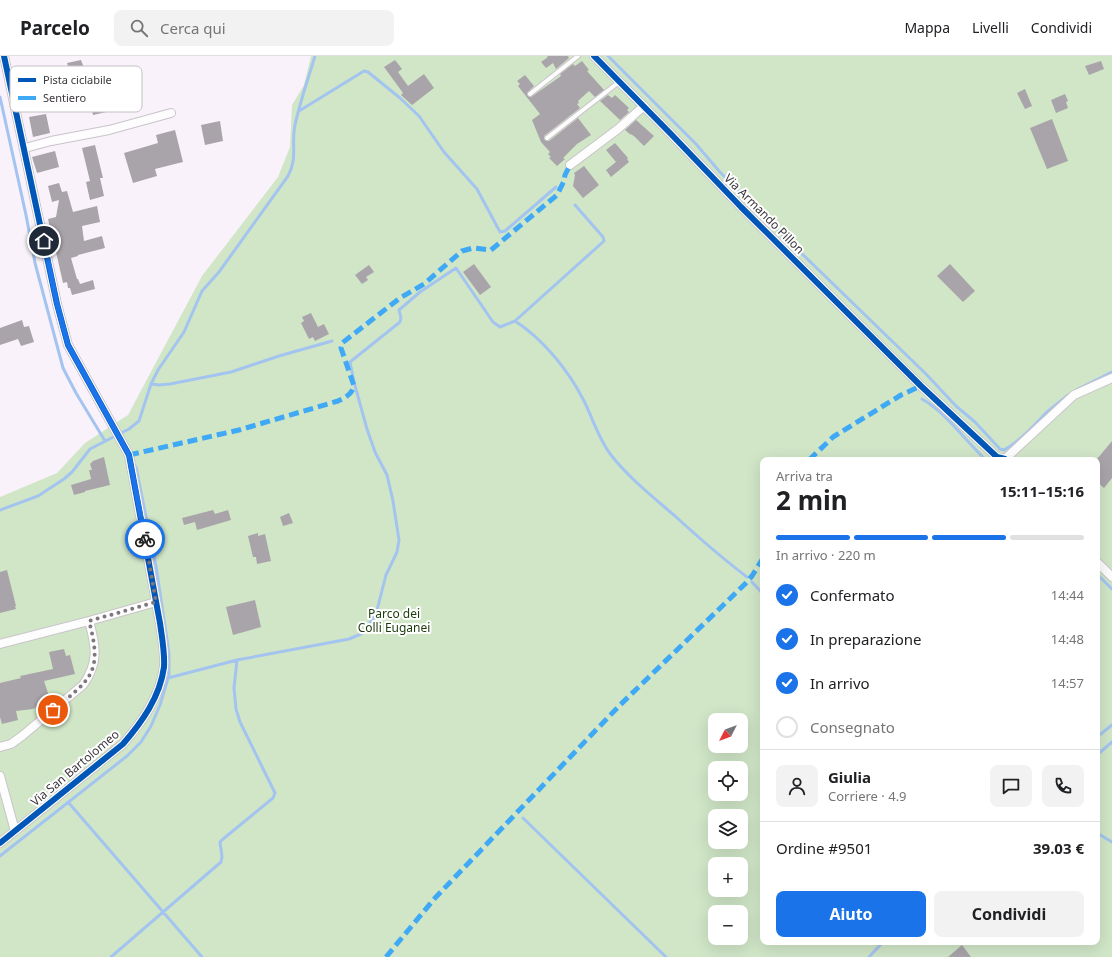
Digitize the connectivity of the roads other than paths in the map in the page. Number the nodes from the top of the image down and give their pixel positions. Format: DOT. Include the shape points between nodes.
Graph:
graph roads {
  1 [pos="4,56"];
  2 [pos="578,56"];
  3 [pos="594,56"];
  4 [pos="619,81"];
  5 [pos="10,82"];
  6 [pos="530,94"];
  7 [pos="644,106"];
  8 [pos="17,112"];
  9 [pos="171,113"];
  10 [pos="548,138"];
  11 [pos="25,148"];
  12 [pos="570,165"];
  13 [pos="1112,378"];
  14 [pos="997,457"];
  15 [pos="1007,457"];
  16 [pos="1100,565"];
  17 [pos="1112,577"];
  18 [pos="156,602"];
  19 [pos="89,621"];
  20 [pos="0,644"];
  21 [pos="0,747"];
  22 [pos="0,776"];
  23 [pos="15,831"];
  24 [pos="0,843"];
  1 -- 5 [label="street, Via San Bartolomeo"];
  2 -- 6 [label="lane"];
  3 -- 4 [label="street, Via Armando Pillon"];
  4 -- 7 [label="street, Via Armando Pillon"];
  4 -- 10 [label="lane"];
  7 -- 12 [label="street"];
  7 -- 14 [label="street, Via Armando Pillon" via="740,207"];
  8 -- 11 [label="street, Via San Bartolomeo"];
  9 -- 11 [label="street" via="109,130"];
  11 -- 18 [label="street, Via San Bartolomeo" via="57,304 68,345 129,455"];
  13 -- 15 [label="street" via="1074,395"];
  16 -- 17 [label="street"];
  18 -- 19 [label="street"];
  18 -- 23 [label="street, Via San Bartolomeo" via="164,666 155,698 147,712 123,744"];
  19 -- 20 [label="street"];
  19 -- 21 [label="street" via="96,652 86,682 22,736 11,744"];
  22 -- 23 [label="street"];
  23 -- 24 [label="street, Via San Bartolomeo"];
}
